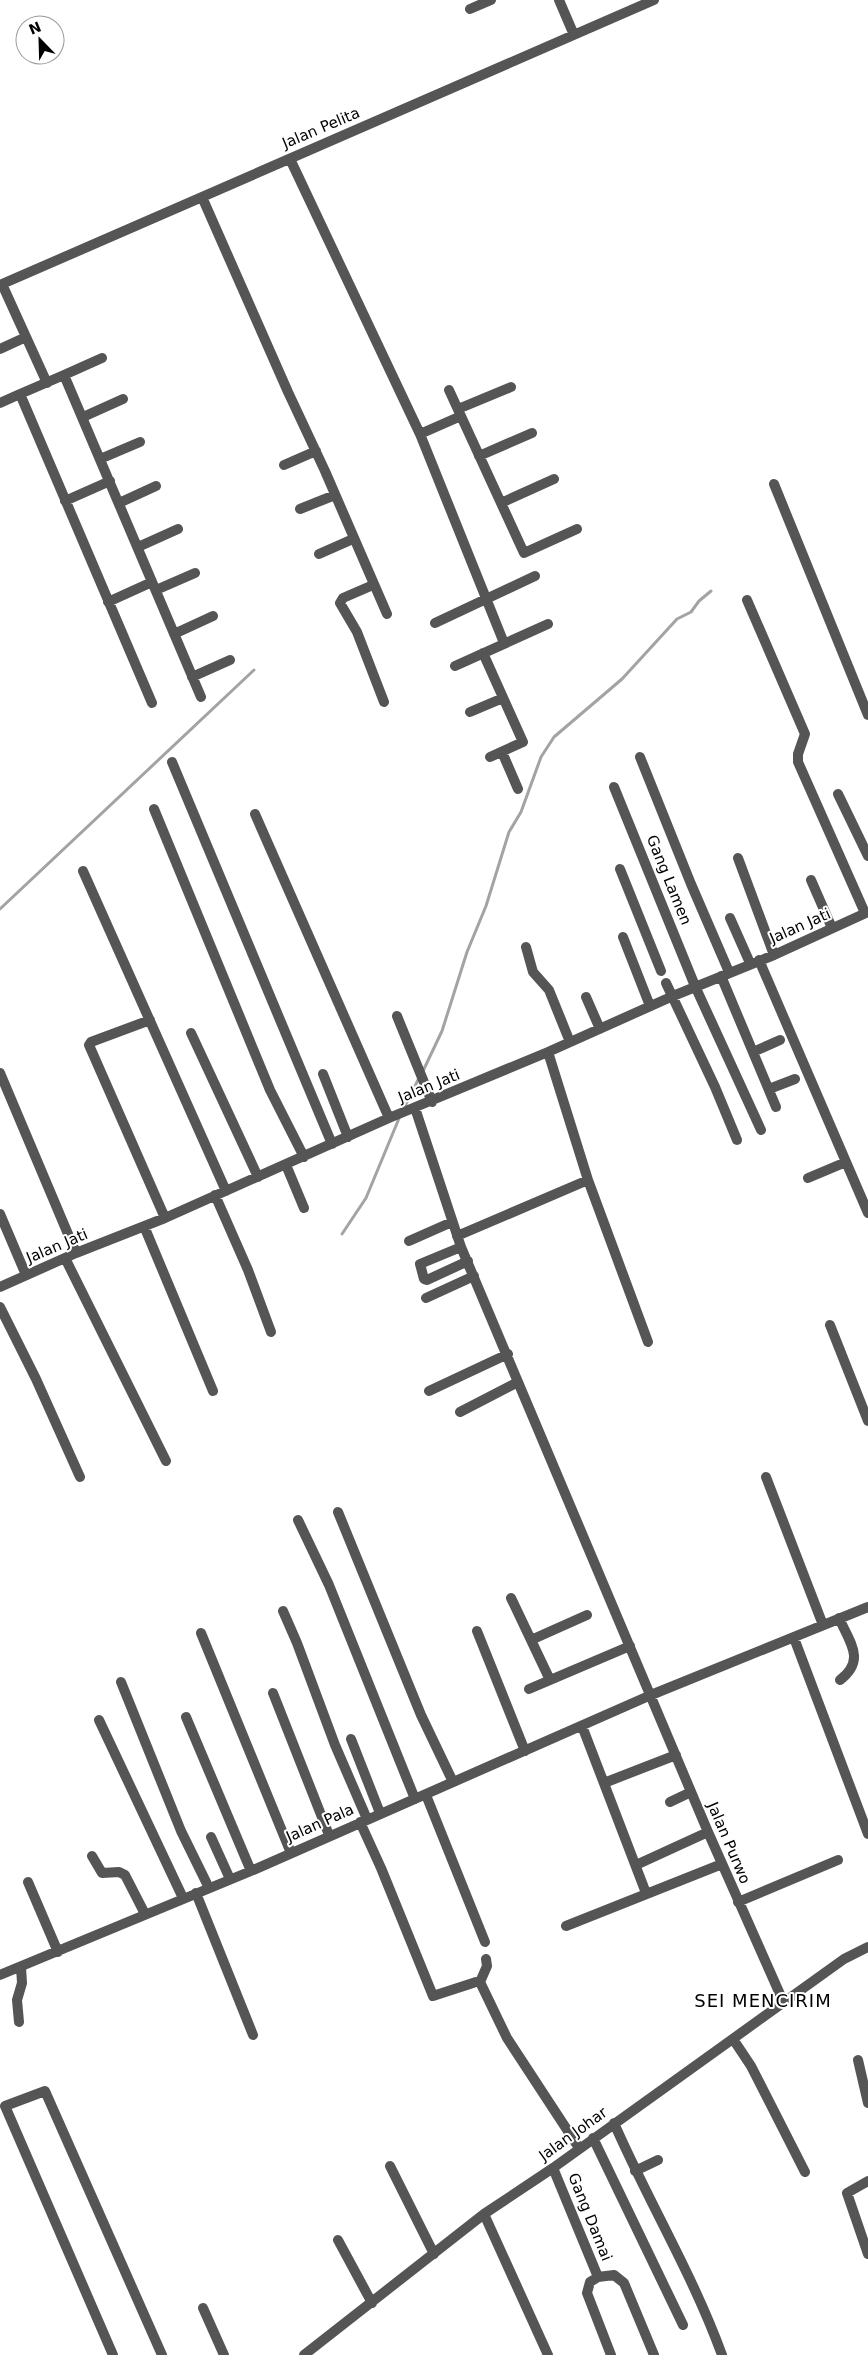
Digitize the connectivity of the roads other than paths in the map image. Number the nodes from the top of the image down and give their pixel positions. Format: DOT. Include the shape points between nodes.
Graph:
graph roads {
  1 [pos="491,0"];
  2 [pos="559,0"];
  3 [pos="654,0"];
  4 [pos="470,9"];
  5 [pos="574,35"];
  6 [pos="290,158"];
  7 [pos="202,197"];
  8 [pos="1,284"];
  9 [pos="26,337"];
  10 [pos="0,348"];
  11 [pos="102,358"];
  12 [pos="64,375"];
  13 [pos="47,383"];
  14 [pos="511,387"];
  15 [pos="450,390"];
  16 [pos="20,394"];
  17 [pos="123,399"];
  18 [pos="0,403"];
  19 [pos="460,413"];
  20 [pos="83,417"];
  21 [pos="532,433"];
  22 [pos="420,434"];
  23 [pos="140,442"];
  24 [pos="316,451"];
  25 [pos="479,456"];
  26 [pos="100,459"];
  27 [pos="284,465"];
  28 [pos="554,479"];
  29 [pos="110,481"];
  30 [pos="774,484"];
  31 [pos="156,486"];
  32 [pos="335,494"];
  33 [pos="65,501"];
  34 [pos="119,503"];
  35 [pos="501,503"];
  36 [pos="300,509"];
  37 [pos="178,529"];
  38 [pos="577,530"];
  39 [pos="353,539"];
  40 [pos="138,547"];
  41 [pos="319,554"];
  42 [pos="195,573"];
  43 [pos="535,576"];
  44 [pos="374,585"];
  45 [pos="154,586"];
  46 [pos="486,599"];
  47 [pos="747,600"];
  48 [pos="108,602"];
  49 [pos="387,614"];
  50 [pos="213,616"];
  51 [pos="435,622"];
  52 [pos="548,624"];
  53 [pos="174,634"];
  54 [pos="504,643"];
  55 [pos="483,653"];
  56 [pos="230,660"];
  57 [pos="455,666"];
  58 [pos="192,677"];
  59 [pos="201,696"];
  60 [pos="503,698"];
  61 [pos="384,702"];
  62 [pos="152,703"];
  63 [pos="470,712"];
  64 [pos="868,715"];
  65 [pos="502,752"];
  66 [pos="490,757"];
  67 [pos="640,757"];
  68 [pos="172,762"];
  69 [pos="614,787"];
  70 [pos="518,790"];
  71 [pos="838,794"];
  72 [pos="154,809"];
  73 [pos="255,814"];
  74 [pos="868,856"];
  75 [pos="738,858"];
  76 [pos="620,869"];
  77 [pos="83,871"];
  78 [pos="811,880"];
  79 [pos="867,912"];
  80 [pos="730,918"];
  81 [pos="832,928"];
  82 [pos="623,937"];
  83 [pos="526,947"];
  84 [pos="774,955"];
  85 [pos="754,962"];
  86 [pos="661,971"];
  87 [pos="725,974"];
  88 [pos="666,983"];
  89 [pos="696,986"];
  90 [pos="673,996"];
  91 [pos="586,997"];
  92 [pos="650,1006"];
  93 [pos="397,1016"];
  94 [pos="150,1020"];
  95 [pos="600,1029"];
  96 [pos="191,1033"];
  97 [pos="780,1040"];
  98 [pos="570,1042"];
  99 [pos="548,1052"];
  100 [pos="753,1052"];
  101 [pos="0,1074"];
  102 [pos="323,1074"];
  103 [pos="795,1079"];
  104 [pos="769,1089"];
  105 [pos="432,1102"];
  106 [pos="776,1107"];
  107 [pos="411,1110"];
  108 [pos="392,1117"];
  109 [pos="761,1130"];
  110 [pos="348,1137"];
  111 [pos="738,1140"];
  112 [pos="332,1144"];
  113 [pos="304,1157"];
  114 [pos="846,1162"];
  115 [pos="286,1165"];
  116 [pos="258,1177"];
  117 [pos="808,1178"];
  118 [pos="588,1180"];
  119 [pos="226,1191"];
  120 [pos="216,1195"];
  121 [pos="304,1208"];
  122 [pos="868,1213"];
  123 [pos="0,1214"];
  124 [pos="165,1218"];
  125 [pos="452,1222"];
  126 [pos="144,1226"];
  127 [pos="457,1236"];
  128 [pos="409,1241"];
  129 [pos="462,1247"];
  130 [pos="76,1253"];
  131 [pos="65,1258"];
  132 [pos="468,1261"];
  133 [pos="26,1275"];
  134 [pos="474,1276"];
  135 [pos="0,1287"];
  136 [pos="426,1298"];
  137 [pos="0,1307"];
  138 [pos="830,1325"];
  139 [pos="271,1332"];
  140 [pos="648,1342"];
  141 [pos="508,1354"];
  142 [pos="518,1382"];
  143 [pos="213,1391"];
  144 [pos="429,1391"];
  145 [pos="460,1412"];
  146 [pos="868,1421"];
  147 [pos="166,1461"];
  148 [pos="80,1477"];
  149 [pos="766,1477"];
  150 [pos="338,1512"];
  151 [pos="298,1520"];
  152 [pos="511,1598"];
  153 [pos="868,1607"];
  154 [pos="283,1611"];
  155 [pos="587,1615"];
  156 [pos="839,1618"];
  157 [pos="823,1625"];
  158 [pos="477,1630"];
  159 [pos="201,1633"];
  160 [pos="794,1638"];
  161 [pos="531,1640"];
  162 [pos="630,1646"];
  163 [pos="550,1680"];
  164 [pos="840,1680"];
  165 [pos="121,1682"];
  166 [pos="529,1689"];
  167 [pos="273,1693"];
  168 [pos="651,1695"];
  169 [pos="186,1717"];
  170 [pos="99,1720"];
  171 [pos="582,1726"];
  172 [pos="351,1739"];
  173 [pos="525,1751"];
  174 [pos="676,1755"];
  175 [pos="454,1782"];
  176 [pos="604,1783"];
  177 [pos="691,1792"];
  178 [pos="426,1795"];
  179 [pos="415,1799"];
  180 [pos="670,1802"];
  181 [pos="380,1813"];
  182 [pos="364,1820"];
  183 [pos="708,1832"];
  184 [pos="868,1834"];
  185 [pos="329,1835"];
  186 [pos="211,1837"];
  187 [pos="291,1853"];
  188 [pos="92,1856"];
  189 [pos="838,1860"];
  190 [pos="722,1864"];
  191 [pos="636,1865"];
  192 [pos="251,1871"];
  193 [pos="230,1879"];
  194 [pos="28,1882"];
  195 [pos="210,1888"];
  196 [pos="196,1893"];
  197 [pos="646,1894"];
  198 [pos="183,1898"];
  199 [pos="738,1902"];
  200 [pos="146,1914"];
  201 [pos="566,1926"];
  202 [pos="485,1942"];
  203 [pos="868,1947"];
  204 [pos="58,1952"];
  205 [pos="486,1959"];
  206 [pos="21,1967"];
  207 [pos="0,1976"];
  208 [pos="480,1982"];
  209 [pos="783,2002"];
  210 [pos="19,2022"];
  211 [pos="253,2035"];
  212 [pos="733,2039"];
  213 [pos="858,2060"];
  214 [pos="868,2103"];
  215 [pos="614,2123"];
  216 [pos="593,2138"];
  217 [pos="579,2148"];
  218 [pos="658,2160"];
  219 [pos="390,2166"];
  220 [pos="553,2168"];
  221 [pos="635,2172"];
  222 [pos="805,2172"];
  223 [pos="868,2182"];
  224 [pos="484,2214"];
  225 [pos="338,2240"];
  226 [pos="434,2254"];
  227 [pos="868,2254"];
  228 [pos="598,2277"];
  229 [pos="372,2303"];
  230 [pos="203,2308"];
  231 [pos="683,2325"];
  232 [pos="113,2355"];
  233 [pos="162,2355"];
  234 [pos="224,2355"];
  235 [pos="304,2355"];
  236 [pos="548,2355"];
  237 [pos="611,2355"];
  238 [pos="654,2355"];
  239 [pos="722,2355"];
  1 -- 4 [label="street"];
  2 -- 5 [label="street"];
  3 -- 5 [label="street, Jalan Pelita"];
  5 -- 6 [label="street, Jalan Pelita"];
  6 -- 7 [label="street, Jalan Pelita"];
  6 -- 22 [label="street"];
  7 -- 8 [label="street, Jalan Pelita"];
  7 -- 24 [label="street"];
  8 -- 9 [label="street"];
  9 -- 10 [label="street"];
  9 -- 13 [label="street"];
  11 -- 12 [label="street"];
  12 -- 13 [label="street"];
  12 -- 20 [label="street"];
  13 -- 16 [label="street"];
  14 -- 19 [label="street"];
  15 -- 19 [label="street"];
  16 -- 18 [label="street"];
  16 -- 33 [label="street"];
  17 -- 20 [label="street"];
  19 -- 22 [label="street"];
  19 -- 25 [label="street"];
  20 -- 26 [label="street"];
  21 -- 25 [label="street"];
  22 -- 46 [label="street"];
  23 -- 26 [label="street"];
  24 -- 27 [label="street"];
  24 -- 32 [label="street"];
  25 -- 35 [label="street"];
  26 -- 29 [label="street"];
  28 -- 35 [label="street"];
  29 -- 33 [label="street"];
  29 -- 34 [label="street"];
  30 -- 64 [label="street"];
  31 -- 34 [label="street"];
  32 -- 36 [label="street"];
  32 -- 39 [label="street"];
  33 -- 48 [label="street"];
  34 -- 40 [label="street"];
  35 -- 38 [label="street" via="524,553"];
  37 -- 40 [label="street"];
  39 -- 41 [label="street"];
  39 -- 44 [label="street"];
  40 -- 45 [label="street"];
  42 -- 45 [label="street"];
  43 -- 46 [label="street"];
  44 -- 49 [label="street"];
  44 -- 61 [label="street" via="343,598 340,603 357,632"];
  45 -- 48 [label="street"];
  45 -- 53 [label="street"];
  46 -- 51 [label="street"];
  46 -- 54 [label="street"];
  47 -- 79 [label="street" via="805,734 798,762"];
  48 -- 62 [label="street"];
  50 -- 53 [label="street"];
  52 -- 54 [label="street"];
  53 -- 58 [label="street"];
  54 -- 55 [label="street"];
  55 -- 57 [label="street"];
  55 -- 60 [label="street"];
  56 -- 58 [label="street"];
  58 -- 59 [label="street"];
  60 -- 63 [label="street"];
  60 -- 65 [label="street" via="523,742"];
  65 -- 66 [label="street"];
  65 -- 70 [label="street"];
  67 -- 87 [label="street"];
  68 -- 112 [label="street"];
  69 -- 89 [label="street, Gang Lamen"];
  71 -- 74 [label="street"];
  72 -- 113 [label="street" via="270,1090"];
  73 -- 108 [label="street"];
  75 -- 84 [label="street"];
  76 -- 86 [label="street"];
  77 -- 94 [label="street"];
  78 -- 81 [label="street"];
  79 -- 81 [label="street, Jalan Jati"];
  80 -- 85 [label="street"];
  81 -- 84 [label="street, Jalan Jati"];
  82 -- 92 [label="street"];
  83 -- 98 [label="street" via="533,972 549,990"];
  84 -- 85 [label="street, Jalan Jati"];
  85 -- 87 [label="street, Jalan Jati"];
  85 -- 114 [label="street"];
  87 -- 89 [label="street, Jalan Jati"];
  87 -- 100 [label="street"];
  88 -- 90 [label="street"];
  89 -- 90 [label="street, Jalan Jati"];
  89 -- 109 [label="street, Gang Lamen"];
  90 -- 92 [label="street, Jalan Jati"];
  90 -- 111 [label="street"];
  91 -- 95 [label="street"];
  92 -- 95 [label="street, Jalan Jati"];
  93 -- 105 [label="street"];
  94 -- 119 [label="street"];
  94 -- 124 [label="street" via="91,1042 89,1046"];
  95 -- 98 [label="street, Jalan Jati"];
  96 -- 116 [label="street"];
  97 -- 100 [label="street"];
  98 -- 99 [label="street, Jalan Jati"];
  99 -- 105 [label="street, Jalan Jati"];
  99 -- 118 [label="street"];
  100 -- 104 [label="street"];
  101 -- 130 [label="street"];
  102 -- 110 [label="street"];
  103 -- 104 [label="street"];
  104 -- 106 [label="street"];
  105 -- 107 [label="street, Jalan Jati"];
  107 -- 108 [label="street, Jalan Jati"];
  107 -- 125 [label="street, Jalan Purwo"];
  108 -- 110 [label="street, Jalan Jati"];
  110 -- 112 [label="street, Jalan Jati"];
  112 -- 113 [label="street, Jalan Jati"];
  113 -- 115 [label="street, Jalan Jati"];
  114 -- 117 [label="street"];
  114 -- 122 [label="street"];
  115 -- 116 [label="street, Jalan Jati"];
  115 -- 121 [label="street"];
  116 -- 119 [label="street, Jalan Jati"];
  118 -- 127 [label="street"];
  118 -- 140 [label="street"];
  119 -- 120 [label="street, Jalan Jati"];
  120 -- 124 [label="street, Jalan Jati"];
  120 -- 139 [label="street"];
  123 -- 133 [label="street"];
  124 -- 126 [label="street, Jalan Jati"];
  125 -- 127 [label="street, Jalan Purwo"];
  125 -- 128 [label="street"];
  126 -- 130 [label="street, Jalan Jati"];
  126 -- 143 [label="street"];
  127 -- 129 [label="street, Jalan Purwo"];
  129 -- 132 [label="street, Jalan Purwo"];
  129 -- 132 [label="street" via="420,1264 424,1279"];
  130 -- 131 [label="street, Jalan Jati"];
  131 -- 133 [label="street, Jalan Jati"];
  131 -- 147 [label="street"];
  132 -- 134 [label="street, Jalan Purwo"];
  133 -- 135 [label="street, Jalan Jati"];
  134 -- 136 [label="street"];
  134 -- 141 [label="street, Jalan Purwo"];
  137 -- 148 [label="street"];
  138 -- 146 [label="street"];
  141 -- 142 [label="street, Jalan Purwo"];
  141 -- 144 [label="street"];
  142 -- 145 [label="street"];
  142 -- 162 [label="street, Jalan Purwo"];
  149 -- 157 [label="street"];
  150 -- 175 [label="street" via="421,1716"];
  151 -- 179 [label="street" via="332,1594"];
  152 -- 161 [label="street"];
  153 -- 156 [label="street, Jalan Pala"];
  154 -- 182 [label="street"];
  155 -- 161 [label="street"];
  156 -- 157 [label="street, Jalan Pala"];
  156 -- 164 [label="street" via="854,1652 849,1673"];
  157 -- 160 [label="street, Jalan Pala"];
  158 -- 173 [label="street"];
  159 -- 187 [label="street"];
  160 -- 168 [label="street, Jalan Pala"];
  160 -- 184 [label="street"];
  161 -- 163 [label="street"];
  162 -- 163 [label="street"];
  162 -- 168 [label="street, Jalan Purwo"];
  163 -- 166 [label="street"];
  165 -- 195 [label="street" via="182,1832"];
  167 -- 185 [label="street"];
  168 -- 171 [label="street, Jalan Pala"];
  168 -- 174 [label="street, Jalan Purwo"];
  169 -- 192 [label="street"];
  170 -- 198 [label="street"];
  171 -- 173 [label="street, Jalan Pala"];
  171 -- 176 [label="street"];
  172 -- 181 [label="street"];
  173 -- 175 [label="street, Jalan Pala"];
  174 -- 176 [label="street"];
  174 -- 177 [label="street, Jalan Purwo"];
  175 -- 178 [label="street, Jalan Pala"];
  176 -- 191 [label="street"];
  177 -- 180 [label="street"];
  177 -- 183 [label="street, Jalan Purwo"];
  178 -- 179 [label="street, Jalan Pala"];
  178 -- 202 [label="street"];
  179 -- 181 [label="street, Jalan Pala"];
  181 -- 182 [label="street, Jalan Pala"];
  182 -- 185 [label="street, Jalan Pala"];
  182 -- 208 [label="street" via="433,1996"];
  183 -- 190 [label="street, Jalan Purwo"];
  183 -- 191 [label="street"];
  185 -- 187 [label="street, Jalan Pala"];
  186 -- 193 [label="street"];
  187 -- 192 [label="street, Jalan Pala"];
  188 -- 200 [label="street" via="102,1873 125,1875"];
  189 -- 199 [label="street"];
  190 -- 197 [label="street"];
  190 -- 199 [label="street, Jalan Purwo"];
  191 -- 197 [label="street"];
  192 -- 193 [label="street, Jalan Pala"];
  193 -- 195 [label="street, Jalan Pala"];
  194 -- 204 [label="street"];
  195 -- 196 [label="street, Jalan Pala"];
  196 -- 198 [label="street, Jalan Pala"];
  196 -- 211 [label="street"];
  197 -- 201 [label="street"];
  198 -- 200 [label="street, Jalan Pala"];
  199 -- 209 [label="street, Jalan Purwo"];
  200 -- 204 [label="street, Jalan Pala"];
  203 -- 209 [label="street, Jalan Johar" via="844,1959"];
  204 -- 206 [label="street, Jalan Pala"];
  205 -- 208 [label="street" via="487,1966"];
  206 -- 207 [label="street, Jalan Pala"];
  206 -- 210 [label="street" via="22,1983 17,2000"];
  208 -- 217 [label="street" via="507,2038"];
  209 -- 212 [label="street, Jalan Johar"];
  212 -- 215 [label="street, Jalan Johar"];
  212 -- 222 [label="street" via="752,2066"];
  213 -- 214 [label="street"];
  215 -- 216 [label="street, Jalan Johar"];
  215 -- 221 [label="street"];
  216 -- 217 [label="street, Jalan Johar"];
  216 -- 231 [label="street"];
  217 -- 220 [label="street, Jalan Johar"];
  218 -- 221 [label="street"];
  219 -- 226 [label="street"];
  220 -- 224 [label="street, Jalan Johar"];
  220 -- 228 [label="street, Gang Damai"];
  221 -- 239 [label="street" via="712,2326"];
  223 -- 227 [label="street" via="847,2193"];
  224 -- 226 [label="street, Jalan Johar"];
  224 -- 236 [label="street"];
  225 -- 229 [label="street"];
  226 -- 229 [label="street, Jalan Johar"];
  228 -- 237 [label="street, Gang Damai" via="590,2282 587,2293"];
  228 -- 238 [label="street, Gang Damai" via="614,2275 624,2283"];
  229 -- 235 [label="street, Jalan Johar"];
  230 -- 234 [label="street"];
  232 -- 233 [label="street" via="5,2106 46,2091"];
}
